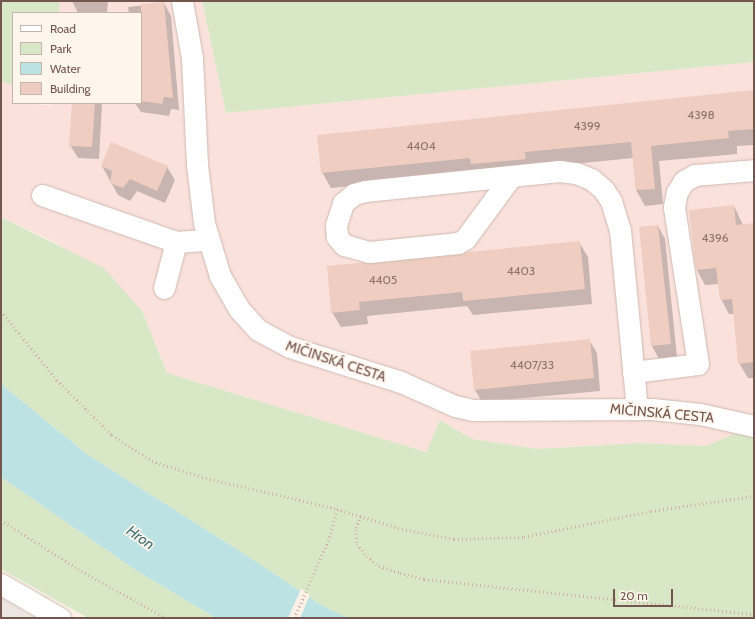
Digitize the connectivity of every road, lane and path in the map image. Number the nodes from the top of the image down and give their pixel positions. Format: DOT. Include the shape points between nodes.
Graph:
graph roads {
  1 [pos="182,1"];
  2 [pos="754,170"];
  3 [pos="510,178"];
  4 [pos="42,195"];
  5 [pos="208,240"];
  6 [pos="176,242"];
  7 [pos="164,288"];
  8 [pos="1,311"];
  9 [pos="633,372"];
  10 [pos="637,409"];
  11 [pos="754,426"];
  12 [pos="754,496"];
  13 [pos="337,509"];
  14 [pos="361,516"];
  15 [pos="1,520"];
  16 [pos="1,584"];
  17 [pos="754,614"];
  18 [pos="60,618"];
  19 [pos="166,618"];
  20 [pos="294,618"];
  1 -- 5 [label="lane, MIČINSKÁ CESTA" via="192,58 197,165"];
  2 -- 9 [label="lane" via="695,175 684,182 677,192 674,207 698,364"];
  3 -- 3 [label="lane" via="354,194 343,203 338,213 337,237 344,245 369,252 458,243 465,239"];
  3 -- 9 [label="lane" via="559,172 576,173 591,179 603,188 611,201 620,230"];
  4 -- 6 [label="lane"];
  5 -- 6 [label="lane"];
  5 -- 10 [label="lane, MIČINSKÁ CESTA" via="220,276 239,309 258,330 290,347 401,382 455,406 472,410"];
  6 -- 7 [label="lane"];
  8 -- 13 [label="path" via="57,380 112,435 152,461 202,478"];
  9 -- 10 [label="lane"];
  10 -- 11 [label="lane, MIČINSKÁ CESTA" via="700,414"];
  12 -- 14 [label="path" via="651,511 524,537 480,540 431,535"];
  13 -- 14 [label="path"];
  13 -- 20 [label="path"];
  14 -- 17 [label="path" via="356,530 357,544 367,556 379,566 424,579"];
  15 -- 19 [label="path" via="78,569"];
  16 -- 18 [label="lane"];
}
